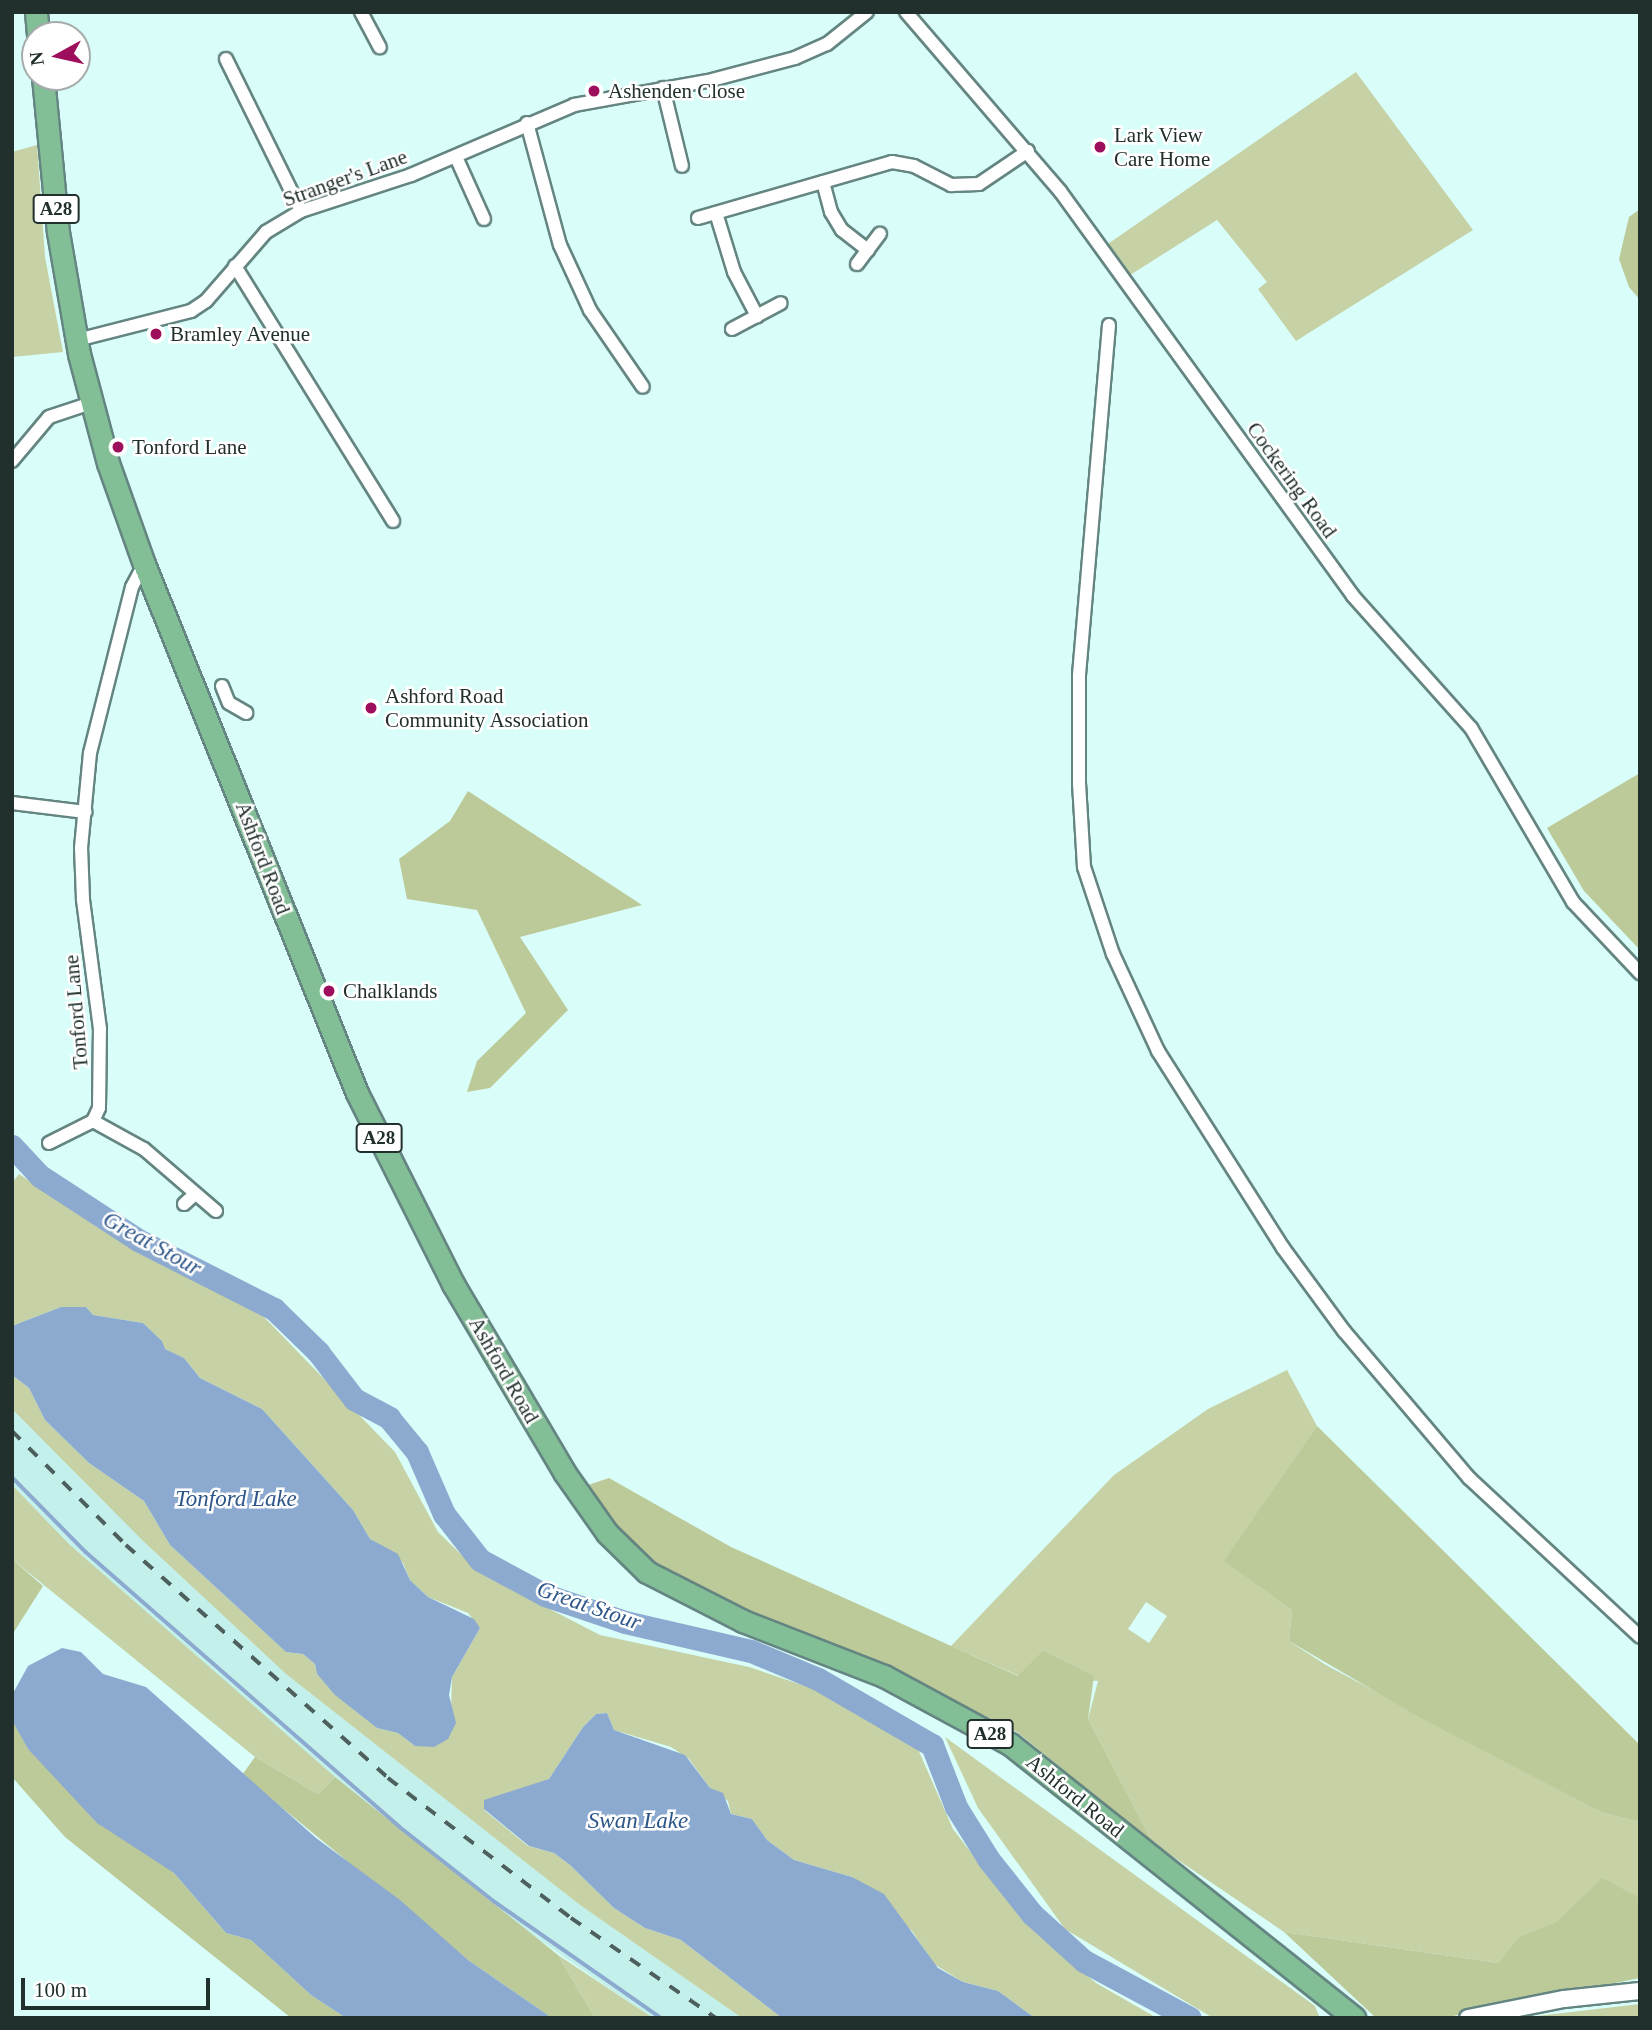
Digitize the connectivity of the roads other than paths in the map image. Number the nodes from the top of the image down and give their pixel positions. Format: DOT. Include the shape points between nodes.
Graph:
graph roads {
  1 [pos="360,12"];
  2 [pos="867,12"];
  3 [pos="906,12"];
  4 [pos="380,47"];
  5 [pos="226,59"];
  6 [pos="663,88"];
  7 [pos="44,91"];
  8 [pos="527,123"];
  9 [pos="1028,151"];
  10 [pos="456,157"];
  11 [pos="681,166"];
  12 [pos="823,182"];
  13 [pos="301,211"];
  14 [pos="716,213"];
  15 [pos="698,218"];
  16 [pos="484,219"];
  17 [pos="880,234"];
  18 [pos="868,250"];
  19 [pos="857,264"];
  20 [pos="235,266"];
  21 [pos="781,303"];
  22 [pos="757,316"];
  23 [pos="1110,325"];
  24 [pos="732,329"];
  25 [pos="77,340"];
  26 [pos="643,387"];
  27 [pos="91,403"];
  28 [pos="12,461"];
  29 [pos="393,521"];
  30 [pos="144,564"];
  31 [pos="222,686"];
  32 [pos="246,713"];
  33 [pos="12,803"];
  34 [pos="85,812"];
  35 [pos="1640,973"];
  36 [pos="93,1121"];
  37 [pos="49,1143"];
  38 [pos="194,1195"];
  39 [pos="184,1204"];
  40 [pos="216,1211"];
  41 [pos="1640,1637"];
  42 [pos="1640,1991"];
  43 [pos="1324,1995"];
  44 [pos="1470,2017"];
  45 [pos="1341,2018"];
  46 [pos="1354,2018"];
  1 -- 4 [label="street"];
  2 -- 6 [label="street, Stranger's Lane" via="827,44 795,58"];
  3 -- 9 [label="street, Cockering Road"];
  5 -- 13 [label="street"];
  6 -- 8 [label="street, Stranger's Lane" via="603,97"];
  6 -- 11 [label="street"];
  7 -- 25 [label="highway, A28" via="58,232"];
  8 -- 10 [label="street, Stranger's Lane"];
  8 -- 26 [label="street" via="560,246 590,310"];
  9 -- 12 [label="street" via="979,184 951,184 914,166 892,162"];
  9 -- 35 [label="street, Cockering Road" via="1353,596 1471,727 1573,902"];
  10 -- 13 [label="street, Stranger's Lane"];
  10 -- 16 [label="street"];
  12 -- 14 [label="street"];
  12 -- 18 [label="street" via="831,212 842,230"];
  13 -- 20 [label="street, Stranger's Lane" via="265,232"];
  14 -- 15 [label="street"];
  14 -- 22 [label="street" via="734,272"];
  17 -- 18 [label="street"];
  18 -- 19 [label="street"];
  20 -- 25 [label="street, Stranger's Lane" via="206,301 191,311"];
  20 -- 29 [label="street"];
  21 -- 22 [label="street"];
  22 -- 24 [label="street"];
  23 -- 41 [label="street" via="1079,676 1079,783 1084,867 1113,954 1158,1051 1283,1248 1344,1331 1469,1478"];
  25 -- 27 [label="highway, A28"];
  27 -- 28 [label="street" via="49,417"];
  27 -- 30 [label="highway, Ashford Road / A28"];
  30 -- 34 [label="street, Tonford Lane" via="132,587 103,696 90,753"];
  30 -- 43 [label="highway, Ashford Road / A28" via="302,961 402,1188 533,1421 607,1532 633,1562 682,1593 884,1676 1010,1744"];
  31 -- 32 [label="street" via="229,703"];
  33 -- 34 [label="street"];
  34 -- 36 [label="street, Tonford Lane" via="81,873 101,1054 99,1108"];
  36 -- 37 [label="street"];
  36 -- 38 [label="street" via="144,1149"];
  38 -- 39 [label="street"];
  38 -- 40 [label="street"];
  42 -- 44 [label="street" via="1564,1999"];
  43 -- 45 [label="highway, Ashford Road / A28"];
  43 -- 46 [label="highway, Ashford Road / A28"];
}
